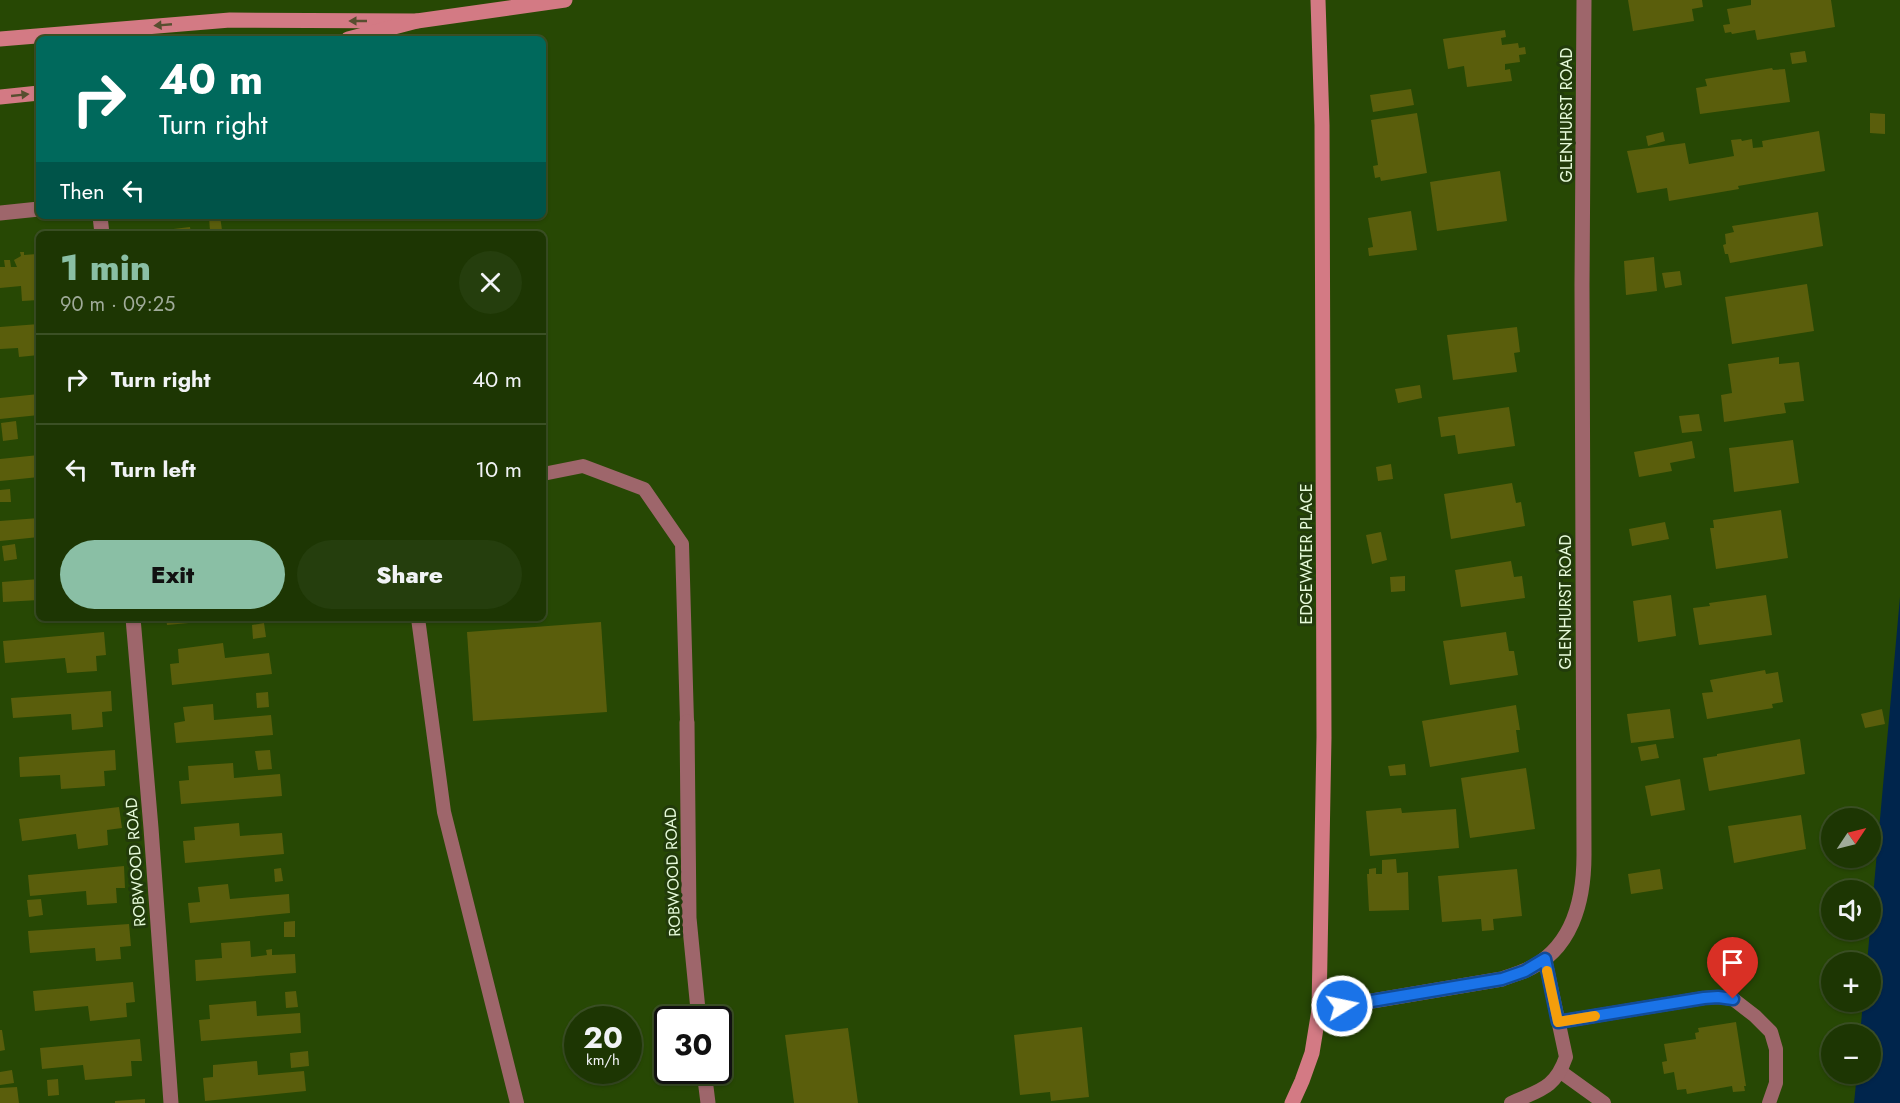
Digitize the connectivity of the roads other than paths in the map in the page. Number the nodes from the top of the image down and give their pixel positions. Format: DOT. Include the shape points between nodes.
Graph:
graph roads {
  1 [pos="565,0"];
  2 [pos="1318,0"];
  3 [pos="1584,0"];
  4 [pos="417,21"];
  5 [pos="36,36"];
  6 [pos="36,36"];
  7 [pos="360,36"];
  8 [pos="0,39"];
  9 [pos="36,93"];
  10 [pos="0,97"];
  11 [pos="36,209"];
  12 [pos="0,213"];
  13 [pos="546,473"];
  14 [pos="133,621"];
  15 [pos="418,621"];
  16 [pos="687,722"];
  17 [pos="1545,959"];
  18 [pos="698,1006"];
  19 [pos="1319,1010"];
  20 [pos="1558,1022"];
  21 [pos="1561,1072"];
  22 [pos="706,1084"];
  23 [pos="171,1103"];
  24 [pos="517,1103"];
  25 [pos="708,1103"];
  26 [pos="1292,1103"];
  27 [pos="1511,1103"];
  28 [pos="1604,1103"];
  29 [pos="1768,1103"];
  1 -- 4 [label="street"];
  2 -- 19 [label="street, EDGEWATER PLACE" via="1324,632"];
  3 -- 17 [label="street, GLENHURST ROAD" via="1584,878 1573,921"];
  4 -- 5 [label="street, one-way" via="230,20"];
  4 -- 7 [label="street"];
  6 -- 8 [label="street, one-way"];
  10 -- 9 [label="street, one-way"];
  11 -- 12 [label="street"];
  13 -- 16 [label="lane" via="583,466 644,489 682,544"];
  14 -- 23 [label="street, ROBWOOD ROAD"];
  15 -- 24 [label="lane" via="444,812"];
  16 -- 18 [label="street, ROBWOOD ROAD" via="689,918"];
  17 -- 19 [label="street, GLENHURST ROAD" via="1502,979"];
  17 -- 20 [label="lane"];
  19 -- 26 [label="street, EDGEWATER PLACE" via="1312,1053"];
  20 -- 21 [label="lane" via="1566,1057"];
  20 -- 29 [label="lane" via="1704,998 1733,999 1771,1032 1776,1049 1776,1083"];
  21 -- 27 [label="lane" via="1549,1085"];
  21 -- 28 [label="lane"];
  22 -- 25 [label="street"];
}
